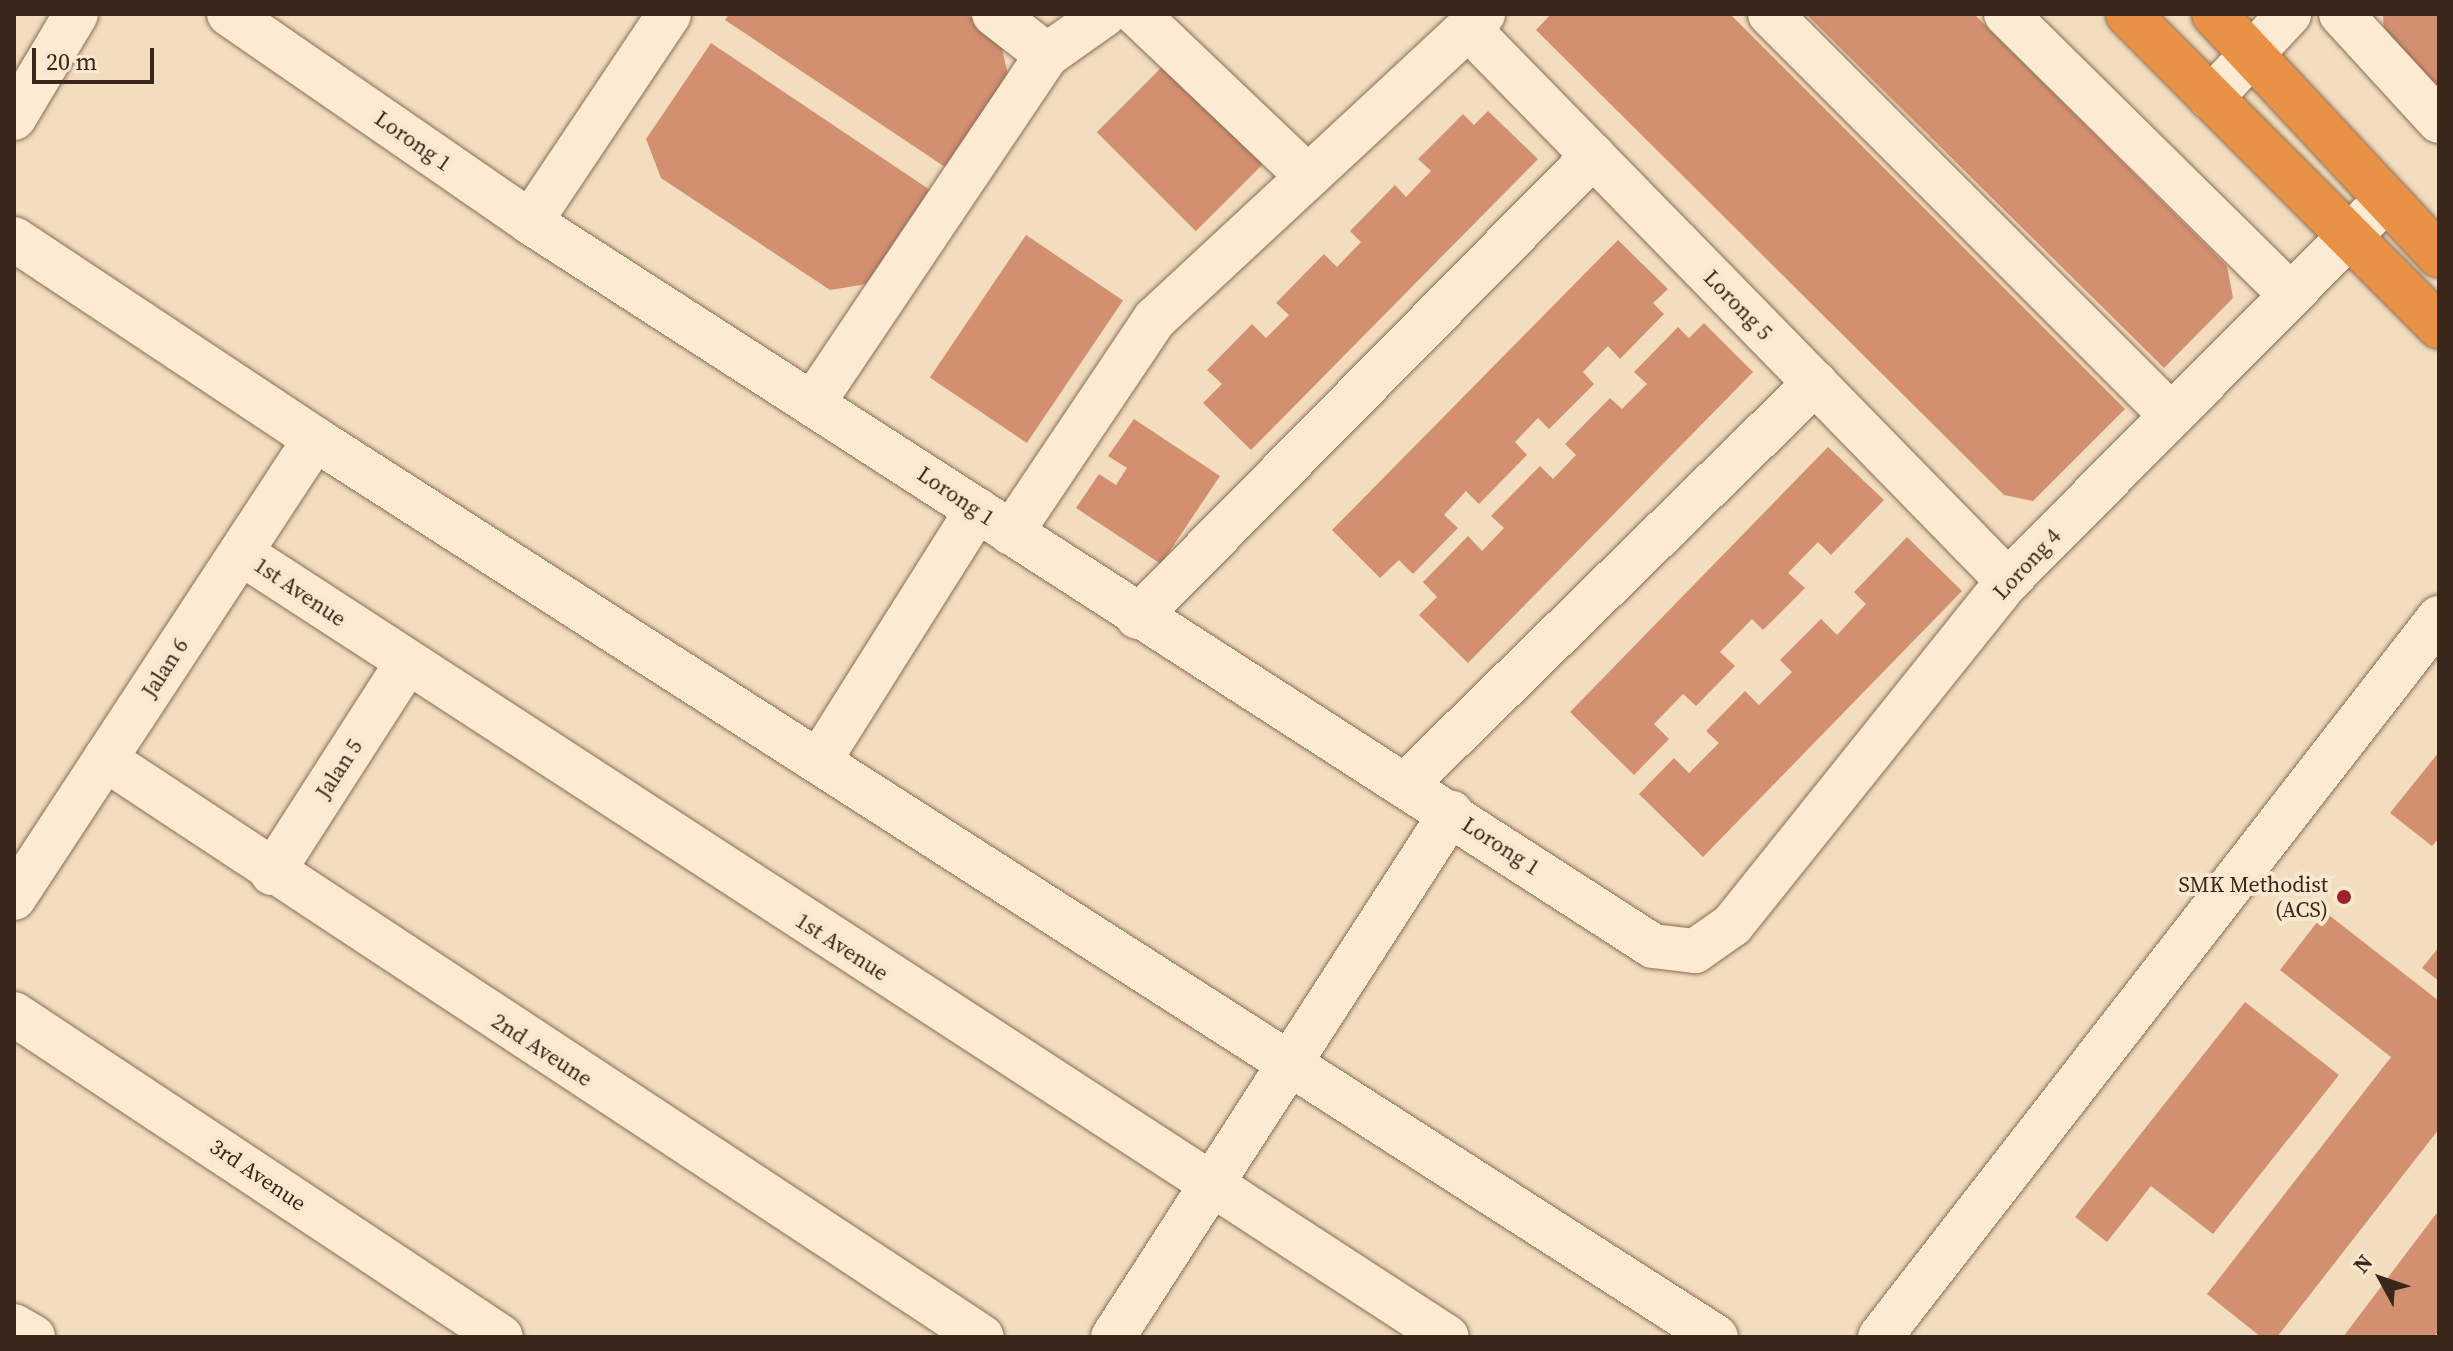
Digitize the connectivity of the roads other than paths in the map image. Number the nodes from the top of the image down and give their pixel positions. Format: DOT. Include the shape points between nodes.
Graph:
graph roads {
  1 [pos="76,14"];
  2 [pos="229,14"];
  3 [pos="669,14"];
  4 [pos="994,14"];
  5 [pos="1105,14"];
  6 [pos="1137,14"];
  7 [pos="1770,14"];
  8 [pos="2006,14"];
  9 [pos="2128,14"];
  10 [pos="2214,14"];
  11 [pos="2289,14"];
  12 [pos="2341,14"];
  13 [pos="1476,21"];
  14 [pos="2254,53"];
  15 [pos="1047,55"];
  16 [pos="2211,98"];
  17 [pos="14,118"];
  18 [pos="2439,121"];
  19 [pos="1593,156"];
  20 [pos="1308,177"];
  21 [pos="2386,199"];
  22 [pos="530,222"];
  23 [pos="2348,237"];
  24 [pos="14,239"];
  25 [pos="2436,248"];
  26 [pos="2290,294"];
  27 [pos="2439,326"];
  28 [pos="1815,383"];
  29 [pos="813,403"];
  30 [pos="2171,415"];
  31 [pos="315,439"];
  32 [pos="994,521"];
  33 [pos="241,553"];
  34 [pos="2008,581"];
  35 [pos="1138,617"];
  36 [pos="2439,618"];
  37 [pos="406,664"];
  38 [pos="105,759"];
  39 [pos="819,761"];
  40 [pos="1406,784"];
  41 [pos="1451,813"];
  42 [pos="272,873"];
  43 [pos="14,898"];
  44 [pos="1695,951"];
  45 [pos="14,1014"];
  46 [pos="1289,1061"];
  47 [pos="1209,1185"];
  48 [pos="14,1326"];
  49 [pos="33,1337"];
  50 [pos="501,1337"];
  51 [pos="982,1337"];
  52 [pos="1113,1337"];
  53 [pos="1447,1337"];
  54 [pos="1716,1337"];
  55 [pos="1880,1337"];
  1 -- 17 [label="street"];
  2 -- 22 [label="street, Lorong 1"];
  3 -- 22 [label="street"];
  4 -- 15 [label="street"];
  5 -- 15 [label="street"];
  6 -- 20 [label="street"];
  7 -- 30 [label="street"];
  8 -- 26 [label="street"];
  9 -- 16 [label="highway"];
  10 -- 14 [label="highway"];
  11 -- 14 [label="street"];
  12 -- 18 [label="street"];
  13 -- 19 [label="street, Lorong 5"];
  13 -- 20 [label="street"];
  14 -- 16 [label="street"];
  14 -- 21 [label="highway"];
  15 -- 29 [label="street"];
  16 -- 23 [label="highway"];
  19 -- 28 [label="street, Lorong 5"];
  19 -- 35 [label="street"];
  20 -- 32 [label="street" via="1155,319"];
  21 -- 23 [label="street, Lorong 4"];
  21 -- 25 [label="highway"];
  22 -- 29 [label="street, Lorong 1"];
  23 -- 26 [label="street, Lorong 4"];
  23 -- 27 [label="highway"];
  24 -- 31 [label="street"];
  26 -- 30 [label="street, Lorong 4"];
  28 -- 34 [label="street, Lorong 5"];
  28 -- 40 [label="street"];
  29 -- 32 [label="street, Lorong 1"];
  30 -- 34 [label="street, Lorong 4"];
  31 -- 33 [label="street, Jalan 6"];
  31 -- 39 [label="street"];
  32 -- 35 [label="street, Lorong 1"];
  32 -- 39 [label="street"];
  33 -- 37 [label="street, 1st Avenue"];
  33 -- 38 [label="street, Jalan 6"];
  34 -- 44 [label="street, Lorong 4" via="1732,925"];
  35 -- 40 [label="street, Lorong 1"];
  36 -- 55 [label="street"];
  37 -- 42 [label="street, Jalan 5"];
  37 -- 47 [label="street, 1st Avenue"];
  38 -- 42 [label="street, 2nd Aveune"];
  38 -- 43 [label="street, Jalan 6"];
  39 -- 46 [label="street"];
  40 -- 41 [label="street, Lorong 1"];
  41 -- 44 [label="street, Lorong 1" via="1653,946"];
  41 -- 46 [label="street"];
  42 -- 51 [label="street, 2nd Aveune"];
  45 -- 50 [label="street, 3rd Avenue"];
  46 -- 47 [label="street"];
  46 -- 54 [label="street"];
  47 -- 52 [label="street"];
  47 -- 53 [label="street, 1st Avenue"];
  48 -- 49 [label="street"];
}
